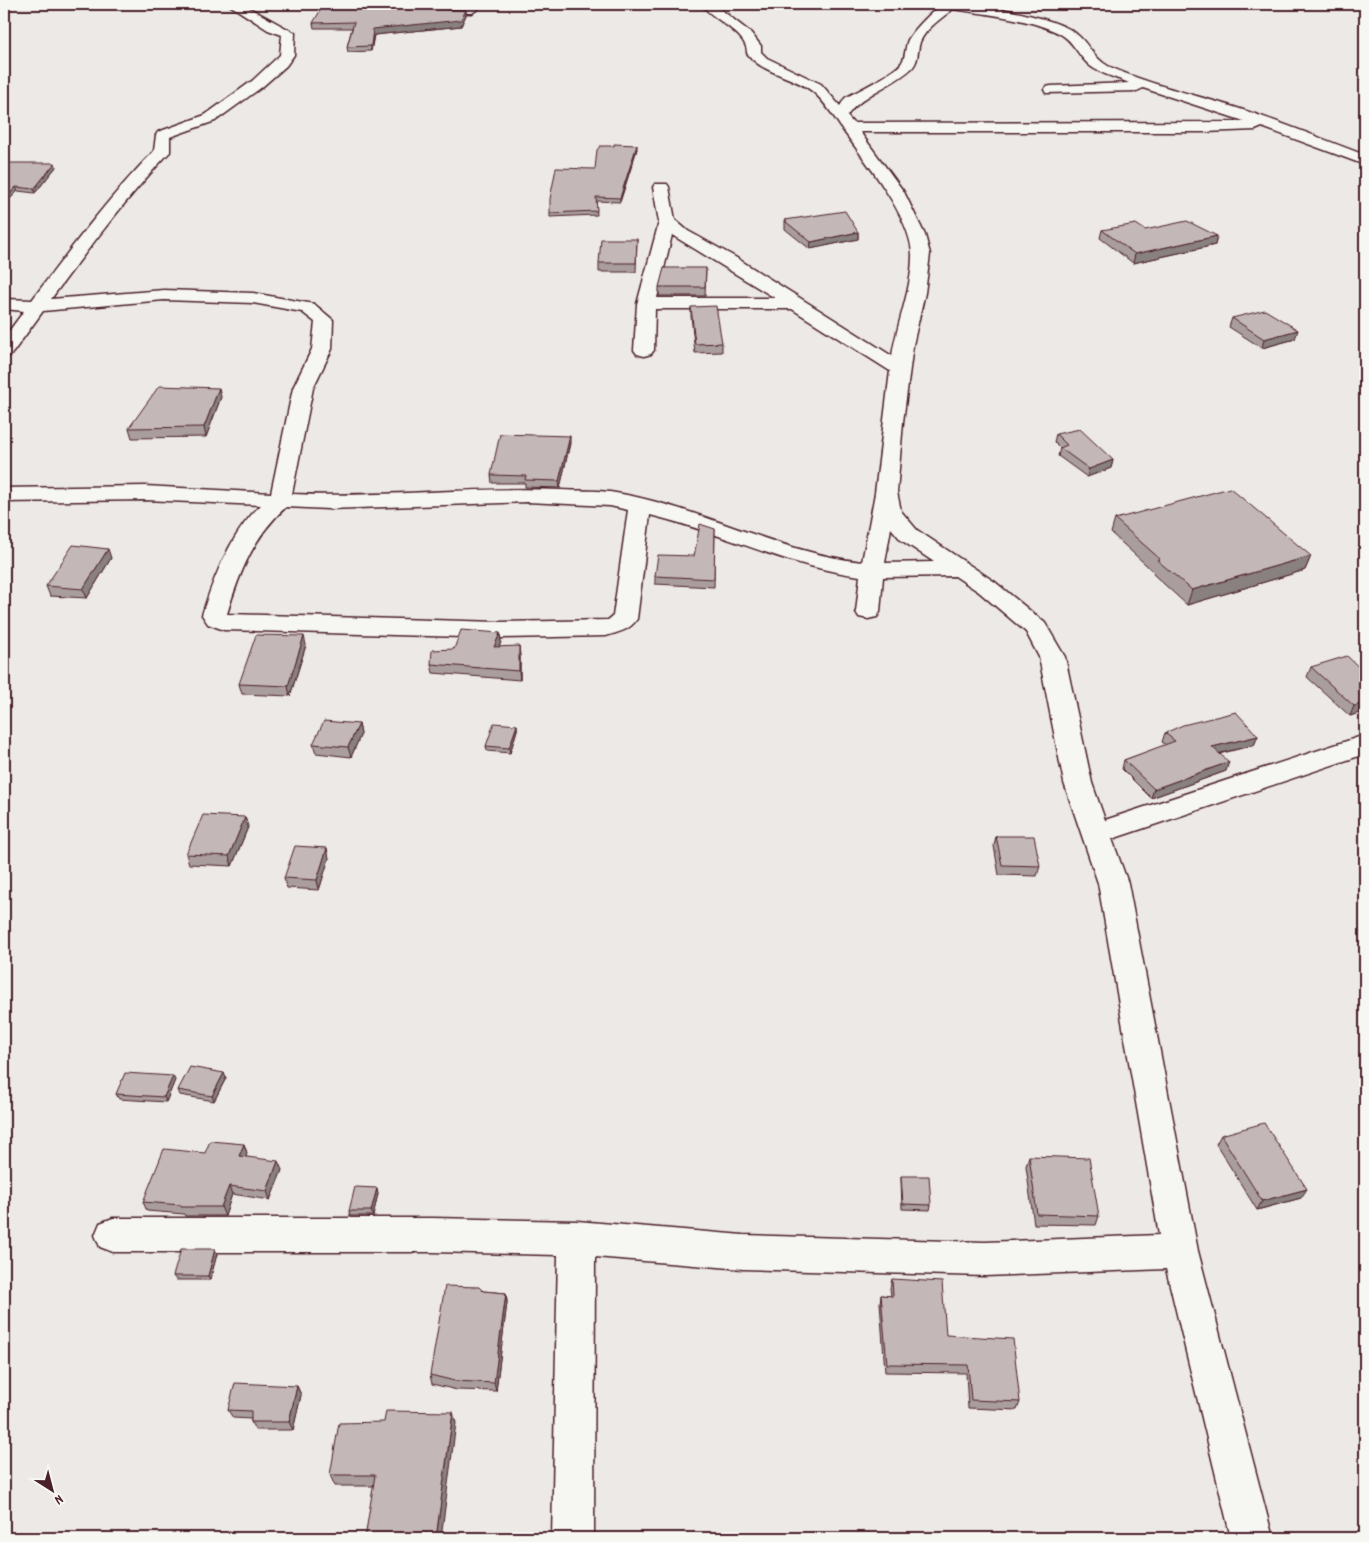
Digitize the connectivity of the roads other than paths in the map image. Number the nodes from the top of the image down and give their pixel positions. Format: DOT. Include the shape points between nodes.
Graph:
graph roads {
  1 [pos="234,4"];
  2 [pos="409,4"];
  3 [pos="707,4"];
  4 [pos="951,4"];
  5 [pos="472,9"];
  6 [pos="1150,86"];
  7 [pos="1051,90"];
  8 [pos="844,122"];
  9 [pos="1271,125"];
  10 [pos="1365,160"];
  11 [pos="661,187"];
  12 [pos="667,222"];
  13 [pos="795,303"];
  14 [pos="4,304"];
  15 [pos="646,304"];
  16 [pos="36,306"];
  17 [pos="644,350"];
  18 [pos="4,351"];
  19 [pos="900,369"];
  20 [pos="886,492"];
  21 [pos="4,495"];
  22 [pos="280,500"];
  23 [pos="640,506"];
  24 [pos="872,570"];
  25 [pos="960,570"];
  26 [pos="868,612"];
  27 [pos="1365,744"];
  28 [pos="1097,833"];
  29 [pos="113,1235"];
  30 [pos="577,1238"];
  31 [pos="1180,1252"];
  32 [pos="573,1538"];
  33 [pos="1252,1538"];
  1 -- 16 [label="street" via="289,33 287,55 257,84 210,118 163,135 162,152 90,234"];
  2 -- 5 [label="street" via="406,7"];
  3 -- 8 [label="street" via="746,36 761,60 816,86 832,102"];
  4 -- 6 [label="street" via="1053,26 1079,42 1090,59 1102,68"];
  4 -- 8 [label="street" via="928,22 914,40 909,62 850,100"];
  6 -- 7 [label="street"];
  6 -- 9 [label="street"];
  8 -- 9 [label="street" via="915,126 1136,128"];
  8 -- 19 [label="street" via="896,192 917,235 922,254"];
  9 -- 10 [label="street"];
  11 -- 12 [label="street"];
  12 -- 13 [label="street" via="682,236"];
  12 -- 15 [label="street"];
  13 -- 15 [label="street"];
  13 -- 19 [label="street"];
  14 -- 16 [label="street"];
  15 -- 17 [label="street"];
  16 -- 18 [label="street"];
  16 -- 22 [label="street" via="164,295 253,298 292,304 318,314 324,320 322,349 303,388"];
  19 -- 20 [label="street"];
  20 -- 24 [label="street"];
  20 -- 25 [label="street" via="890,512 909,535"];
  21 -- 22 [label="street" via="145,493"];
  22 -- 23 [label="street" via="328,502 572,496 610,499"];
  22 -- 23 [label="street" via="263,515 245,541 224,583 214,615 217,619 224,622 498,630 617,626 625,620"];
  23 -- 24 [label="street" via="837,566"];
  24 -- 25 [label="street"];
  24 -- 26 [label="street"];
  25 -- 28 [label="street" via="987,587 1036,628 1052,657 1078,783"];
  27 -- 28 [label="street"];
  28 -- 31 [label="street" via="1113,883"];
  29 -- 30 [label="street"];
  30 -- 31 [label="street" via="743,1252 984,1259"];
  30 -- 32 [label="street"];
  31 -- 33 [label="street"];
}
